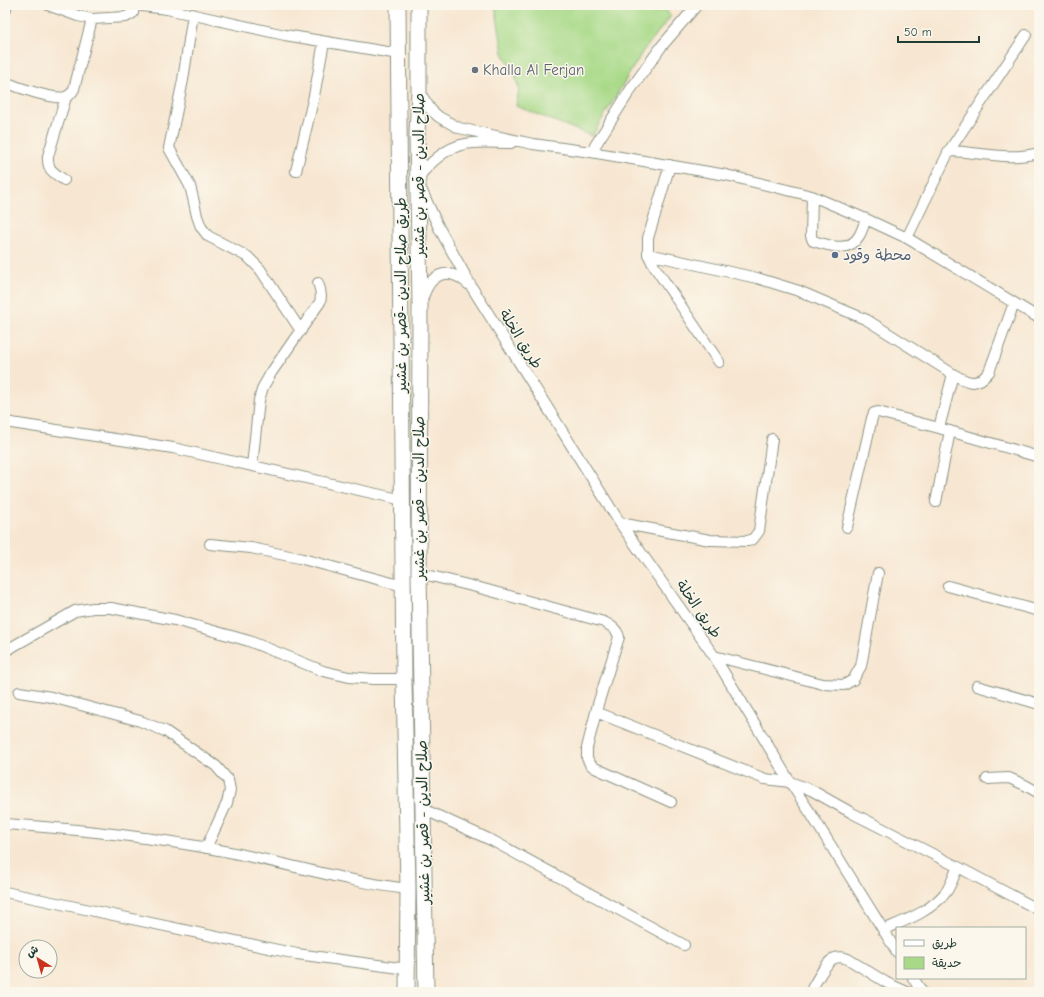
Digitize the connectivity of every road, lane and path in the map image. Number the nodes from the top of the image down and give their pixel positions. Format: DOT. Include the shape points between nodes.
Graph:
graph roads {
  1 [pos="7,5"];
  2 [pos="48,5"];
  3 [pos="134,5"];
  4 [pos="398,5"];
  5 [pos="419,5"];
  6 [pos="697,5"];
  7 [pos="5,11"];
  8 [pos="193,14"];
  9 [pos="92,20"];
  10 [pos="1026,35"];
  11 [pos="324,42"];
  12 [pos="399,54"];
  13 [pos="5,82"];
  14 [pos="419,92"];
  15 [pos="66,97"];
  16 [pos="532,144"];
  17 [pos="949,151"];
  18 [pos="592,152"];
  19 [pos="1039,153"];
  20 [pos="670,165"];
  21 [pos="296,171"];
  22 [pos="64,180"];
  23 [pos="418,182"];
  24 [pos="812,196"];
  25 [pos="866,219"];
  26 [pos="907,238"];
  27 [pos="648,254"];
  28 [pos="318,283"];
  29 [pos="471,286"];
  30 [pos="1014,303"];
  31 [pos="420,304"];
  32 [pos="1039,318"];
  33 [pos="301,331"];
  34 [pos="719,362"];
  35 [pos="953,374"];
  36 [pos="5,422"];
  37 [pos="939,428"];
  38 [pos="950,431"];
  39 [pos="772,439"];
  40 [pos="1039,456"];
  41 [pos="252,466"];
  42 [pos="403,500"];
  43 [pos="936,502"];
  44 [pos="620,523"];
  45 [pos="847,527"];
  46 [pos="210,544"];
  47 [pos="419,572"];
  48 [pos="878,573"];
  49 [pos="403,586"];
  50 [pos="948,586"];
  51 [pos="1039,611"];
  52 [pos="5,650"];
  53 [pos="714,656"];
  54 [pos="404,679"];
  55 [pos="977,686"];
  56 [pos="19,692"];
  57 [pos="1039,704"];
  58 [pos="596,712"];
  59 [pos="987,779"];
  60 [pos="790,782"];
  61 [pos="1039,793"];
  62 [pos="671,802"];
  63 [pos="423,810"];
  64 [pos="5,824"];
  65 [pos="206,848"];
  66 [pos="958,867"];
  67 [pos="408,889"];
  68 [pos="5,892"];
  69 [pos="1039,910"];
  70 [pos="883,930"];
  71 [pos="684,945"];
  72 [pos="896,950"];
  73 [pos="407,969"];
  74 [pos="914,979"];
  75 [pos="407,992"];
  76 [pos="426,992"];
  77 [pos="810,992"];
  78 [pos="907,992"];
  79 [pos="922,992"];
  1 -- 7 [label="street"];
  2 -- 9 [label="street"];
  3 -- 8 [label="street"];
  3 -- 9 [label="street" via="133,13 129,16"];
  4 -- 12 [label="highway, طريق صلاح الدين -قصر بن غشير"];
  5 -- 14 [label="highway, صلاح الدين - قصر بن غشير"];
  6 -- 18 [label="street" via="661,47 631,89"];
  8 -- 11 [label="street"];
  8 -- 33 [label="street" via="184,80 169,148 190,186 201,227 208,236 248,257 260,269"];
  9 -- 15 [label="street" via="74,89"];
  10 -- 17 [label="street"];
  11 -- 12 [label="street"];
  11 -- 21 [label="street"];
  12 -- 42 [label="highway, طريق صلاح الدين -قصر بن غشير"];
  13 -- 15 [label="street" via="25,91"];
  14 -- 16 [label="street" via="431,110 458,128"];
  14 -- 23 [label="highway, صلاح الدين - قصر بن غشير"];
  15 -- 22 [label="street" via="48,156 49,167"];
  16 -- 18 [label="street"];
  16 -- 23 [label="street" via="472,142 463,145 437,157"];
  17 -- 19 [label="street" via="1007,157"];
  17 -- 26 [label="street"];
  18 -- 20 [label="street"];
  20 -- 24 [label="street" via="726,175"];
  20 -- 27 [label="street" via="648,238"];
  23 -- 29 [label="street, طريق الخلة" via="439,228"];
  23 -- 31 [label="highway, صلاح الدين - قصر بن غشير"];
  24 -- 25 [label="street"];
  24 -- 25 [label="street" via="813,241 844,247 859,237"];
  25 -- 26 [label="street"];
  26 -- 30 [label="street"];
  27 -- 34 [label="street"];
  27 -- 35 [label="street" via="758,278 799,291 867,320"];
  28 -- 33 [label="street" via="322,296 320,302"];
  29 -- 31 [label="street, طريق الخلة" via="454,275 437,276 429,281"];
  29 -- 44 [label="street, طريق الخلة"];
  30 -- 32 [label="street"];
  30 -- 35 [label="street" via="985,377 976,382 968,382"];
  31 -- 47 [label="highway, صلاح الدين - قصر بن غشير"];
  33 -- 41 [label="street" via="263,388 259,400"];
  35 -- 37 [label="street"];
  36 -- 41 [label="street" via="173,448"];
  37 -- 38 [label="street"];
  37 -- 45 [label="street" via="874,413"];
  38 -- 40 [label="street"];
  38 -- 43 [label="street"];
  39 -- 44 [label="street" via="759,531 753,539 710,540"];
  41 -- 42 [label="street"];
  42 -- 49 [label="highway, طريق صلاح الدين -قصر بن غشير"];
  44 -- 53 [label="street, طريق الخلة"];
  46 -- 49 [label="street" via="251,548 299,558"];
  47 -- 58 [label="street" via="604,622 614,628 619,637"];
  47 -- 63 [label="highway, صلاح الدين - قصر بن غشير"];
  48 -- 53 [label="street" via="861,666 853,680 844,685 823,684"];
  49 -- 54 [label="highway, طريق صلاح الدين -قصر بن غشير"];
  50 -- 51 [label="street"];
  52 -- 54 [label="street" via="75,611 111,608 175,620 249,641 322,671 349,677"];
  53 -- 60 [label="street, طريق الخلة"];
  54 -- 67 [label="highway, طريق صلاح الدين -قصر بن غشير"];
  55 -- 57 [label="street"];
  56 -- 65 [label="street" via="51,697 140,721 165,731 216,766 228,780 230,790 227,803"];
  58 -- 60 [label="street" via="765,779"];
  58 -- 62 [label="street" via="587,748 590,764"];
  59 -- 61 [label="street" via="1009,778"];
  60 -- 66 [label="street" via="811,790"];
  60 -- 70 [label="street, طريق الخلة"];
  63 -- 71 [label="street" via="493,841"];
  63 -- 76 [label="highway, صلاح الدين - قصر بن غشير"];
  64 -- 65 [label="street" via="78,829"];
  65 -- 67 [label="street" via="381,886"];
  66 -- 69 [label="street"];
  66 -- 70 [label="street" via="946,891 933,904 920,914"];
  67 -- 73 [label="highway, طريق صلاح الدين -قصر بن غشير"];
  68 -- 73 [label="street" via="297,954"];
  70 -- 72 [label="street, طريق الخلة"];
  73 -- 75 [label="highway, طريق صلاح الدين -قصر بن غشير"];
  74 -- 79 [label="street"];
  77 -- 78 [label="street" via="828,963 834,958 841,957"];
}
